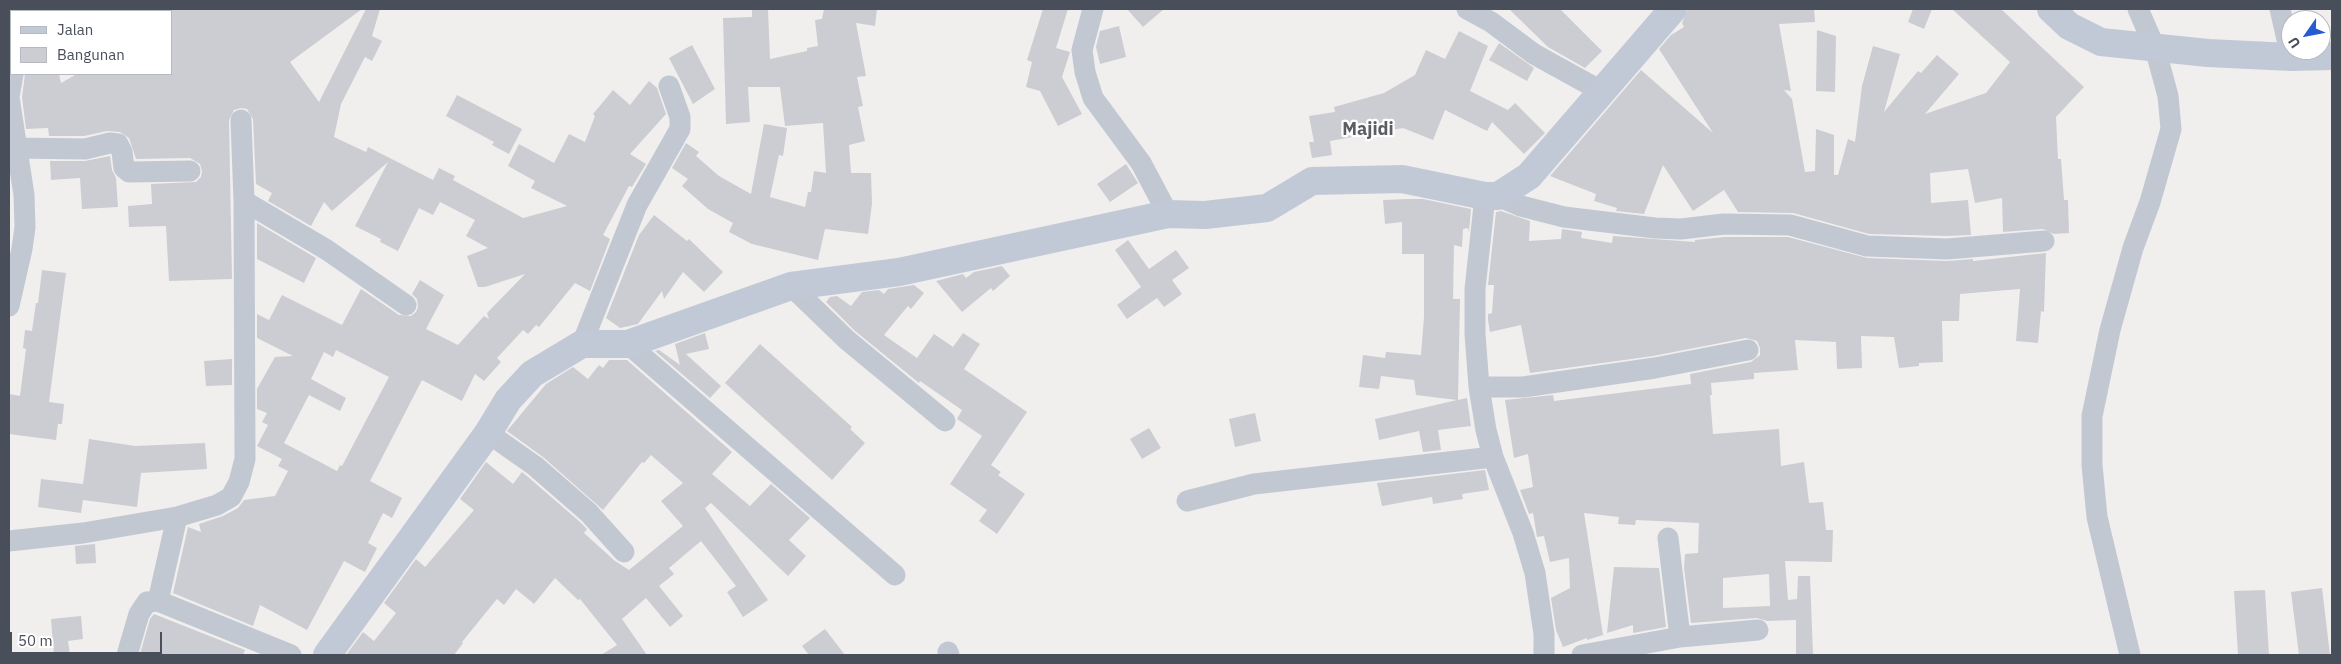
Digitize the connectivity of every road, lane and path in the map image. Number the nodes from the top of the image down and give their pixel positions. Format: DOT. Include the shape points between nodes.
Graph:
graph roads {
  1 [pos="1093,9"];
  2 [pos="1467,9"];
  3 [pos="1673,9"];
  4 [pos="2051,9"];
  5 [pos="2138,9"];
  6 [pos="2155,48"];
  7 [pos="2281,57"];
  8 [pos="13,75"];
  9 [pos="669,86"];
  10 [pos="1601,92"];
  11 [pos="241,120"];
  12 [pos="16,148"];
  13 [pos="190,171"];
  14 [pos="1492,196"];
  15 [pos="244,201"];
  16 [pos="1168,214"];
  17 [pos="2044,241"];
  18 [pos="791,286"];
  19 [pos="406,305"];
  20 [pos="9,306"];
  21 [pos="582,344"];
  22 [pos="628,344"];
  23 [pos="1748,350"];
  24 [pos="1480,388"];
  25 [pos="945,421"];
  26 [pos="488,433"];
  27 [pos="1493,457"];
  28 [pos="1187,501"];
  29 [pos="178,517"];
  30 [pos="1668,538"];
  31 [pos="9,541"];
  32 [pos="624,552"];
  33 [pos="895,575"];
  34 [pos="158,601"];
  35 [pos="1758,630"];
  36 [pos="1680,636"];
  37 [pos="127,655"];
  38 [pos="291,655"];
  39 [pos="327,655"];
  40 [pos="1544,655"];
  41 [pos="1582,655"];
  42 [pos="2130,655"];
  1 -- 16 [label="street" via="1082,50 1093,98 1141,163"];
  2 -- 10 [label="street" via="1491,22 1534,54"];
  3 -- 10 [label="street"];
  4 -- 6 [label="street" via="2069,26 2101,42"];
  5 -- 6 [label="street"];
  6 -- 7 [label="street"];
  6 -- 42 [label="street" via="2168,96 2171,129 2125,275 2092,416 2092,466 2098,517"];
  8 -- 12 [label="street" via="9,97"];
  9 -- 21 [label="street" via="680,118 680,129 637,205"];
  10 -- 14 [label="street" via="1529,176"];
  11 -- 15 [label="street"];
  12 -- 13 [label="street" via="85,149 118,144 124,168 129,172"];
  12 -- 20 [label="street" via="24,195 24,227"];
  14 -- 16 [label="street" via="1402,179 1312,182 1267,208 1205,216"];
  14 -- 17 [label="street" via="1564,217 1681,229 1724,224 1790,225 1867,246 1947,249"];
  14 -- 24 [label="street" via="1475,289"];
  15 -- 19 [label="street" via="327,250"];
  15 -- 29 [label="street" via="244,460 239,482 231,497 218,505"];
  16 -- 18 [label="street" via="899,272"];
  18 -- 22 [label="street"];
  18 -- 25 [label="street" via="847,340"];
  21 -- 22 [label="street"];
  21 -- 26 [label="street" via="532,374 508,400"];
  22 -- 33 [label="street"];
  23 -- 24 [label="street" via="1655,368 1523,387"];
  24 -- 27 [label="street"];
  26 -- 32 [label="street" via="536,466 576,501"];
  26 -- 39 [label="street"];
  27 -- 28 [label="street" via="1254,484"];
  27 -- 40 [label="street" via="1535,573"];
  29 -- 31 [label="street"];
  29 -- 34 [label="street"];
  30 -- 36 [label="street"];
  34 -- 37 [label="street" via="147,602 139,614"];
  34 -- 38 [label="street"];
  35 -- 36 [label="street"];
  36 -- 41 [label="street"];
}
